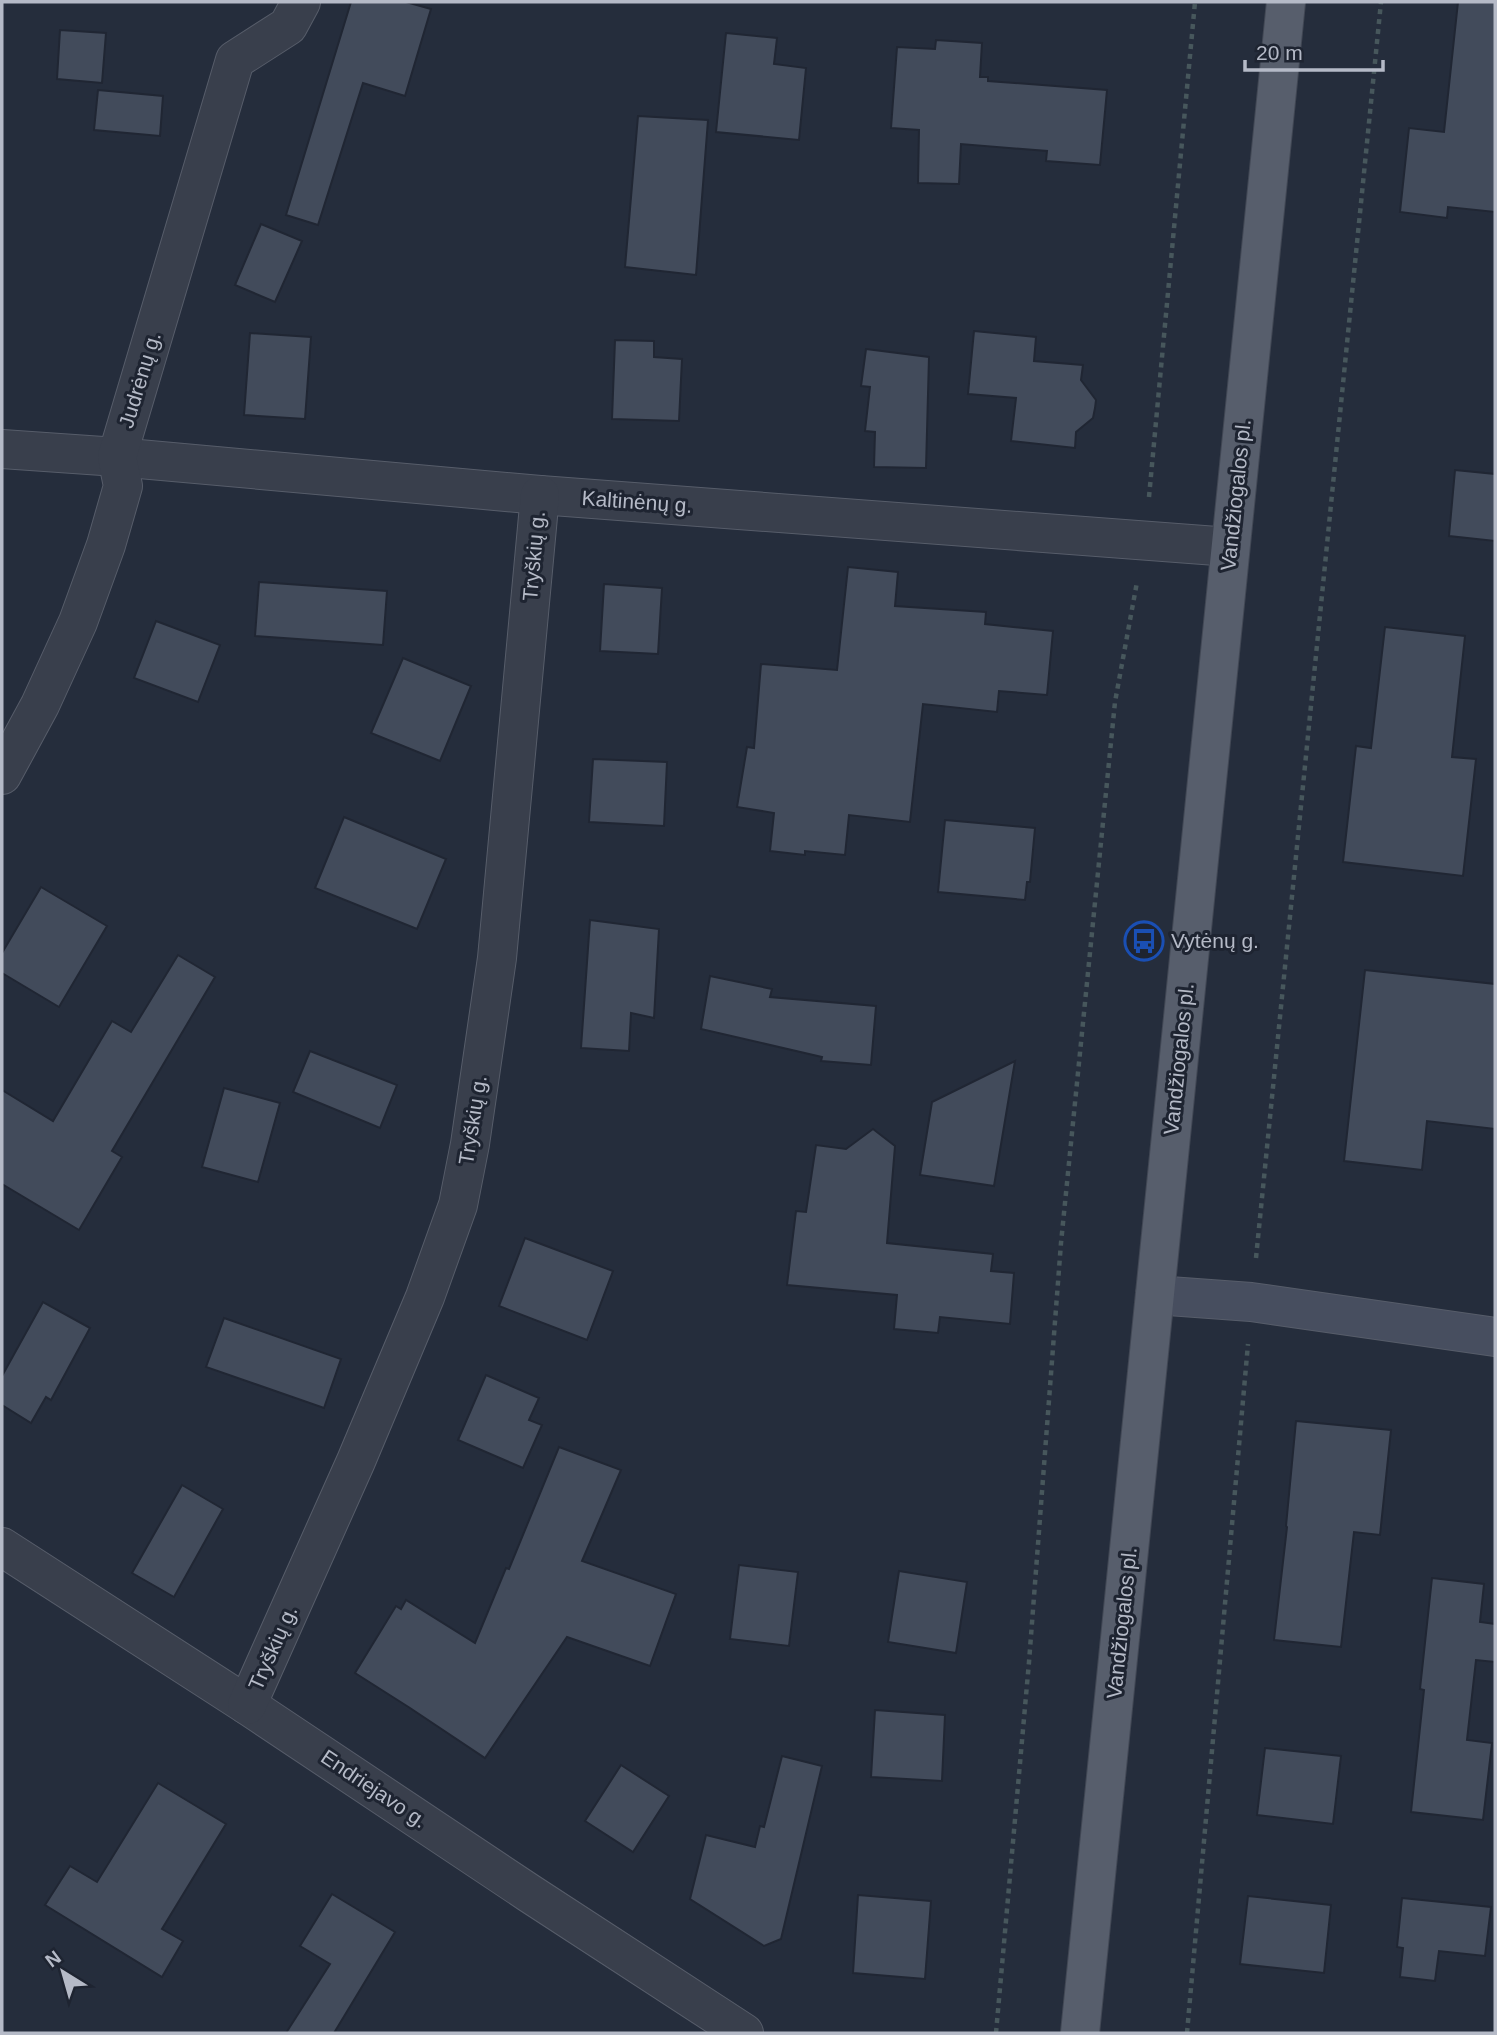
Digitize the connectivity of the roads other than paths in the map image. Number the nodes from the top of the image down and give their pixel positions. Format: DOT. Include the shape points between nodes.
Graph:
graph roads {
  1 [pos="301,2"];
  2 [pos="1286,2"];
  3 [pos="2,449"];
  4 [pos="117,457"];
  5 [pos="540,495"];
  6 [pos="1230,547"];
  7 [pos="2,775"];
  8 [pos="1155,1295"];
  9 [pos="1495,1337"];
  10 [pos="2,1547"];
  11 [pos="247,1705"];
  12 [pos="744,2033"];
  13 [pos="1080,2033"];
  1 -- 4 [label="street, Judrėnų g." via="288,26 234,60"];
  2 -- 6 [label="main road, Vandžiogalos pl."];
  3 -- 4 [label="street, Kaltinėnų g."];
  4 -- 5 [label="street, Kaltinėnų g."];
  4 -- 7 [label="street, Judrėnų g." via="122,486 106,545 78,622"];
  5 -- 6 [label="street, Kaltinėnų g."];
  5 -- 11 [label="street, Tryškių g." via="497,958 458,1205 425,1297"];
  6 -- 8 [label="main road, Vandžiogalos pl."];
  8 -- 9 [label="main road" via="1251,1302"];
  8 -- 13 [label="main road, Vandžiogalos pl."];
  10 -- 11 [label="street, Endriejavo g."];
  11 -- 12 [label="street, Endriejavo g."];
}
